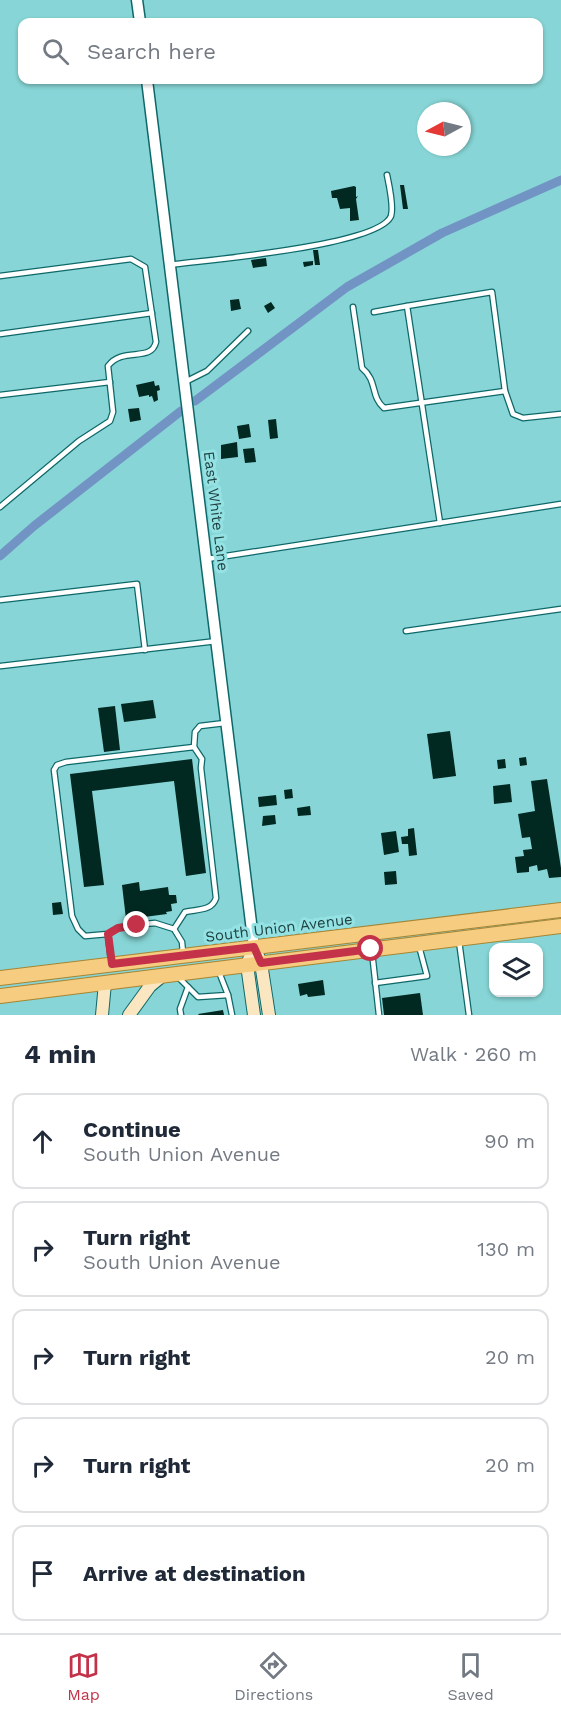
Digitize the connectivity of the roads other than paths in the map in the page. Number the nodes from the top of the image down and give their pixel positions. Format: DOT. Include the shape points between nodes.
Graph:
graph roads {
  1 [pos="137,0"];
  2 [pos="139,18"];
  3 [pos="147,84"];
  4 [pos="387,175"];
  5 [pos="170,265"];
  6 [pos="0,276"];
  7 [pos="407,306"];
  8 [pos="353,307"];
  9 [pos="374,312"];
  10 [pos="152,313"];
  11 [pos="248,331"];
  12 [pos="0,334"];
  13 [pos="110,382"];
  14 [pos="185,382"];
  15 [pos="505,391"];
  16 [pos="0,395"];
  17 [pos="422,402"];
  18 [pos="561,414"];
  19 [pos="561,504"];
  20 [pos="0,507"];
  21 [pos="440,523"];
  22 [pos="207,559"];
  23 [pos="0,600"];
  24 [pos="561,609"];
  25 [pos="406,631"];
  26 [pos="217,641"];
  27 [pos="145,650"];
  28 [pos="1,666"];
  29 [pos="227,723"];
  30 [pos="194,747"];
  31 [pos="561,910"];
  32 [pos="502,917"];
  33 [pos="561,918"];
  34 [pos="477,920"];
  35 [pos="145,924"];
  36 [pos="137,925"];
  37 [pos="561,926"];
  38 [pos="538,928"];
  39 [pos="174,929"];
  40 [pos="504,933"];
  41 [pos="108,934"];
  42 [pos="459,938"];
  43 [pos="418,943"];
  44 [pos="399,945"];
  45 [pos="254,947"];
  46 [pos="371,949"];
  47 [pos="184,956"];
  48 [pos="112,964"];
  49 [pos="254,964"];
  50 [pos="218,969"];
  51 [pos="169,975"];
  52 [pos="0,978"];
  53 [pos="105,983"];
  54 [pos="375,983"];
  55 [pos="188,987"];
  56 [pos="228,995"];
  57 [pos="0,996"];
  58 [pos="102,1015"];
  59 [pos="129,1015"];
  60 [pos="181,1015"];
  61 [pos="232,1015"];
  62 [pos="254,1015"];
  63 [pos="269,1015"];
  64 [pos="379,1015"];
  65 [pos="470,1015"];
  1 -- 2 [label="street"];
  3 -- 5 [label="street, East White Lane"];
  4 -- 5 [label="lane" via="391,216 383,225 354,238"];
  5 -- 14 [label="street, East White Lane"];
  6 -- 10 [label="lane" via="131,259 145,267"];
  7 -- 9 [label="lane"];
  7 -- 15 [label="lane" via="492,292"];
  7 -- 17 [label="lane"];
  8 -- 17 [label="lane" via="362,368 370,375 378,403 384,408"];
  10 -- 12 [label="lane"];
  10 -- 13 [label="lane" via="154,348 112,360 108,366"];
  11 -- 14 [label="lane" via="207,371"];
  13 -- 16 [label="lane"];
  13 -- 20 [label="lane" via="110,421 79,441"];
  14 -- 22 [label="street, East White Lane"];
  15 -- 17 [label="lane"];
  15 -- 18 [label="lane" via="513,414 523,418"];
  17 -- 21 [label="lane"];
  19 -- 21 [label="lane"];
  21 -- 22 [label="lane"];
  22 -- 26 [label="street, East White Lane"];
  23 -- 27 [label="lane" via="137,584"];
  24 -- 25 [label="lane"];
  26 -- 27 [label="lane"];
  26 -- 29 [label="street, East White Lane"];
  27 -- 28 [label="lane"];
  29 -- 30 [label="lane" via="200,726 195,732"];
  29 -- 45 [label="street, East White Lane"];
  30 -- 39 [label="lane" via="202,759 216,898 209,908 185,912"];
  30 -- 41 [label="lane" via="66,762 54,770 72,916 85,936"];
  31 -- 32 [label="main road, South Union Avenue"];
  32 -- 34 [label="main road, South Union Avenue"];
  32 -- 40 [label="lane"];
  33 -- 38 [label="main road" via="540,921"];
  34 -- 44 [label="main road" via="472,929 419,935"];
  34 -- 45 [label="main road, South Union Avenue"];
  35 -- 39 [label="lane"];
  36 -- 41 [label="lane"];
  37 -- 38 [label="main road"];
  38 -- 40 [label="main road"];
  39 -- 47 [label="lane"];
  40 -- 42 [label="main road"];
  41 -- 48 [label="lane"];
  42 -- 43 [label="main road"];
  42 -- 65 [label="lane"];
  43 -- 44 [label="main road"];
  43 -- 54 [label="lane" via="427,976"];
  44 -- 46 [label="main road"];
  45 -- 47 [label="main road, South Union Avenue"];
  45 -- 49 [label="main road"];
  46 -- 49 [label="main road"];
  46 -- 54 [label="lane"];
  47 -- 48 [label="main road, South Union Avenue"];
  47 -- 53 [label="main road" via="169,963 112,973"];
  48 -- 52 [label="main road, South Union Avenue"];
  49 -- 50 [label="main road"];
  49 -- 62 [label="main road"];
  49 -- 63 [label="main road"];
  50 -- 51 [label="main road"];
  50 -- 56 [label="lane"];
  51 -- 53 [label="main road"];
  51 -- 55 [label="lane"];
  51 -- 59 [label="main road" via="150,986"];
  53 -- 57 [label="main road"];
  53 -- 58 [label="main road"];
  54 -- 64 [label="lane"];
  55 -- 56 [label="lane" via="198,997"];
  55 -- 60 [label="lane"];
  56 -- 61 [label="lane"];
}
